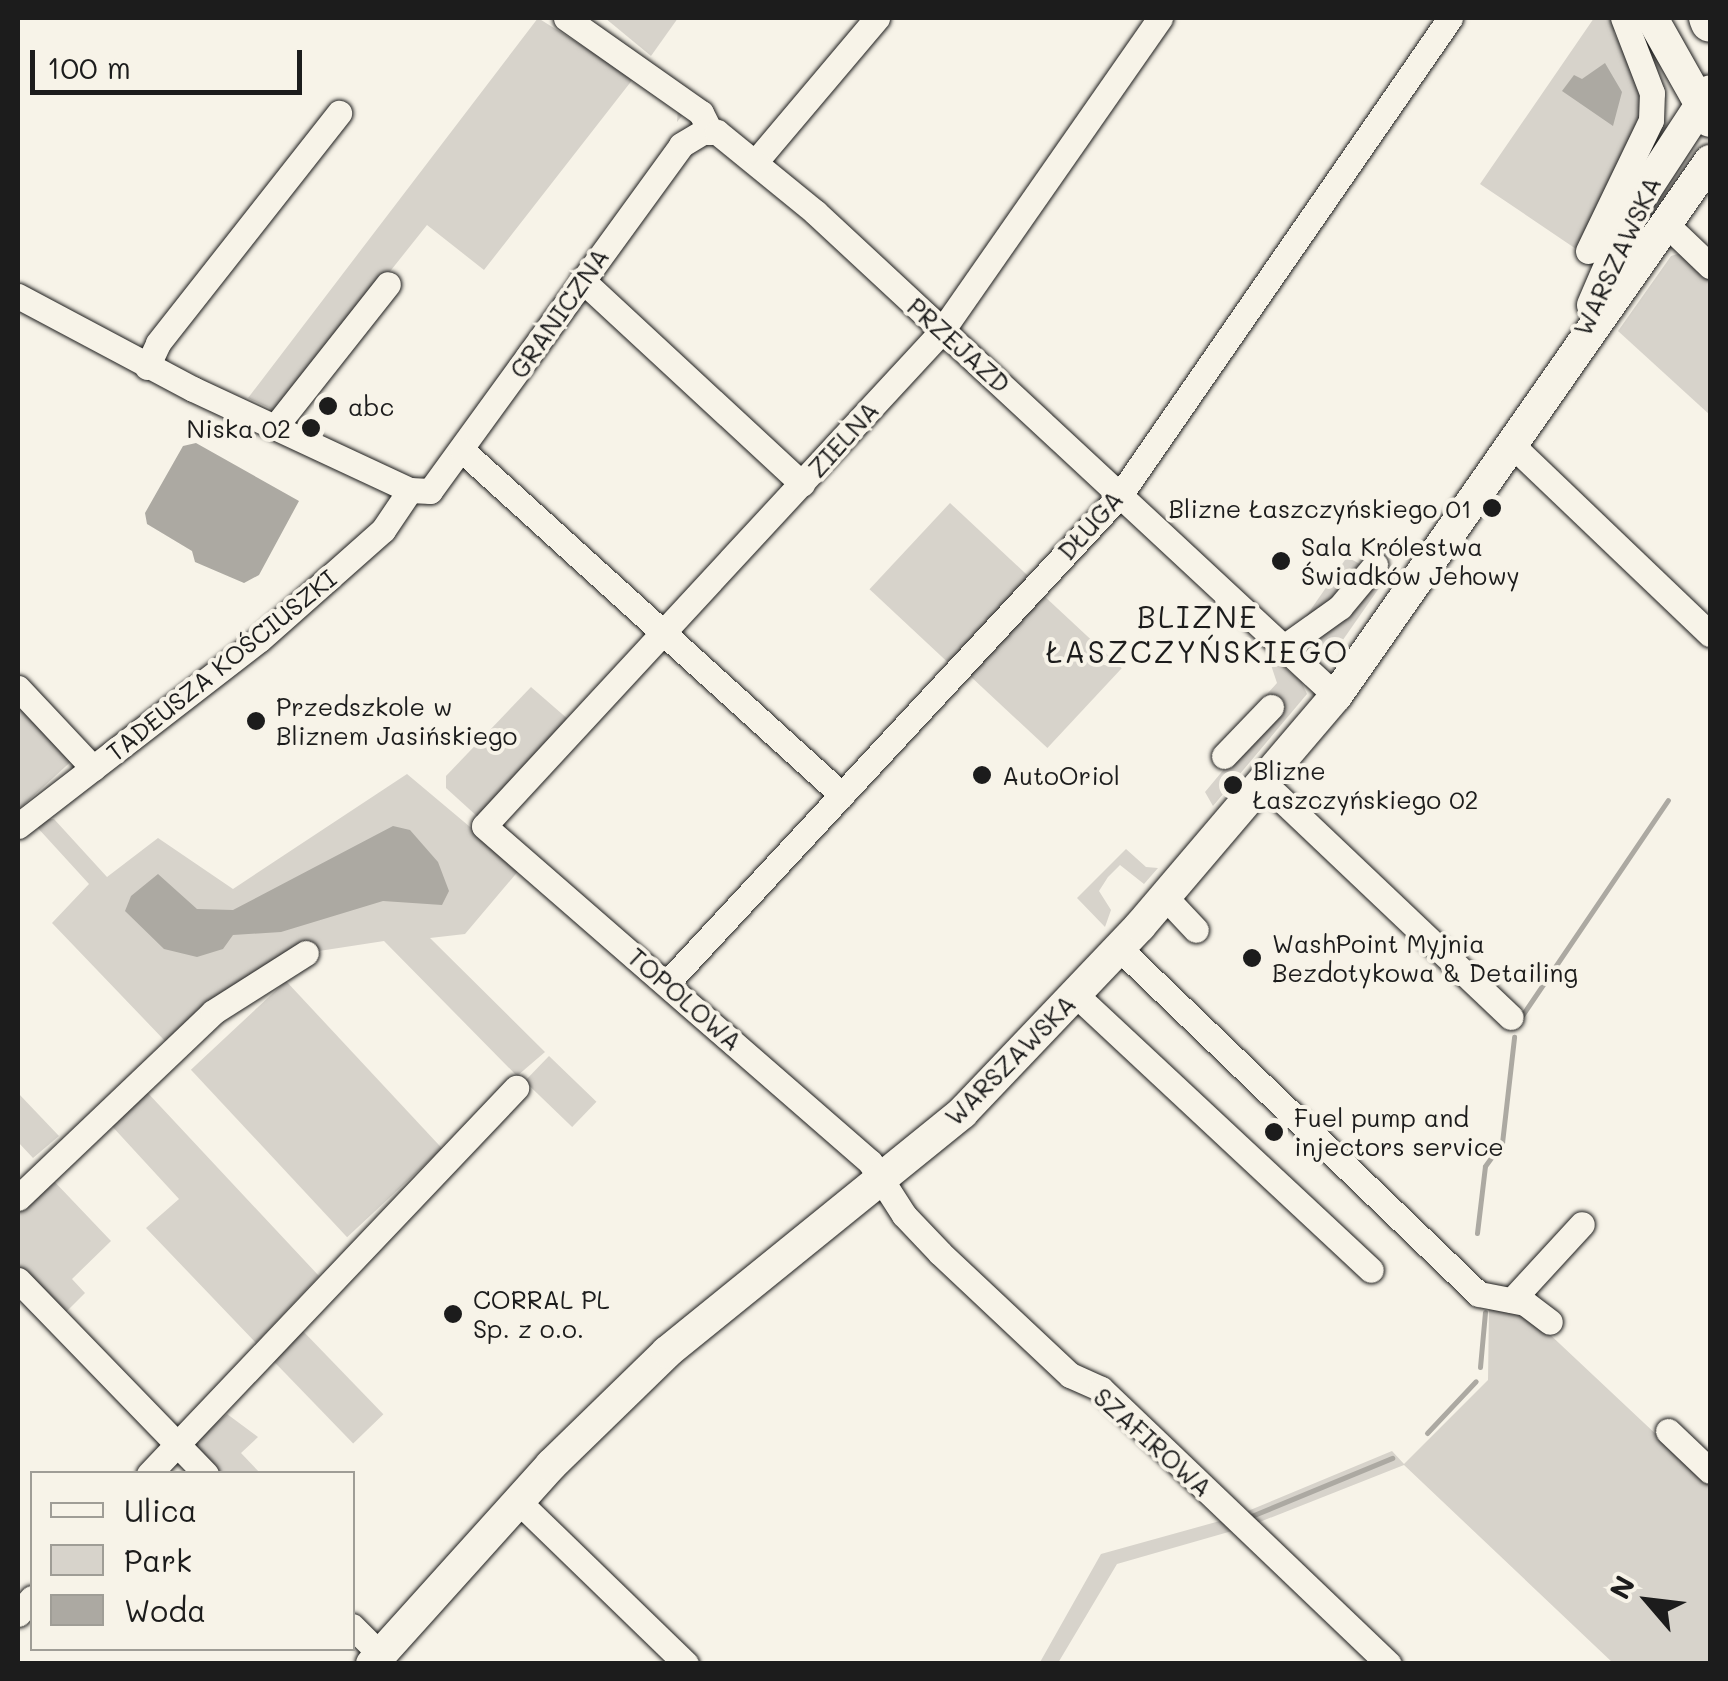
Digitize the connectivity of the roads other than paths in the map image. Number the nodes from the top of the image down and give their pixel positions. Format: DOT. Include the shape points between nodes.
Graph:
graph roads {
  1 [pos="566,18"];
  2 [pos="877,18"];
  3 [pos="1160,18"];
  4 [pos="1450,18"];
  5 [pos="1624,18"];
  6 [pos="1652,18"];
  7 [pos="1707,105"];
  8 [pos="339,113"];
  9 [pos="710,131"];
  10 [pos="757,160"];
  11 [pos="1710,161"];
  12 [pos="1666,224"];
  13 [pos="1588,251"];
  14 [pos="1710,266"];
  15 [pos="582,280"];
  16 [pos="388,284"];
  17 [pos="18,296"];
  18 [pos="942,331"];
  19 [pos="146,366"];
  20 [pos="1562,375"];
  21 [pos="276,426"];
  22 [pos="1512,446"];
  23 [pos="463,451"];
  24 [pos="802,484"];
  25 [pos="410,490"];
  26 [pos="1120,494"];
  27 [pos="1375,566"];
  28 [pos="668,632"];
  29 [pos="1710,634"];
  30 [pos="1284,647"];
  31 [pos="18,688"];
  32 [pos="1336,696"];
  33 [pos="1271,707"];
  34 [pos="1224,756"];
  35 [pos="93,768"];
  36 [pos="1264,783"];
  37 [pos="842,795"];
  38 [pos="18,826"];
  39 [pos="484,826"];
  40 [pos="1165,897"];
  41 [pos="1196,930"];
  42 [pos="1119,948"];
  43 [pos="306,953"];
  44 [pos="668,982"];
  45 [pos="1076,994"];
  46 [pos="1511,1017"];
  47 [pos="516,1088"];
  48 [pos="882,1175"];
  49 [pos="18,1198"];
  50 [pos="1582,1224"];
  51 [pos="1371,1270"];
  52 [pos="18,1280"];
  53 [pos="1512,1300"];
  54 [pos="1550,1322"];
  55 [pos="1668,1432"];
  56 [pos="177,1443"];
  57 [pos="152,1471"];
  58 [pos="203,1471"];
  59 [pos="1710,1472"];
  60 [pos="518,1501"];
  61 [pos="355,1630"];
  62 [pos="376,1659"];
  63 [pos="686,1664"];
  64 [pos="1389,1664"];
  1 -- 9 [label="street, PRZEJAZD" via="702,112"];
  2 -- 10 [label="street"];
  3 -- 18 [label="street, ZIELNA"];
  4 -- 26 [label="street, DŁUGA"];
  5 -- 13 [label="street" via="1652,92 1642,144"];
  6 -- 7 [label="main road"];
  7 -- 20 [label="main road, WARSZAWSKA" via="1638,201"];
  8 -- 19 [label="street"];
  9 -- 10 [label="street, PRZEJAZD"];
  9 -- 15 [label="street, GRANICZNA" via="681,145"];
  10 -- 18 [label="street, PRZEJAZD"];
  11 -- 12 [label="main road, WARSZAWSKA"];
  12 -- 14 [label="street"];
  12 -- 20 [label="main road, WARSZAWSKA"];
  15 -- 23 [label="street, GRANICZNA"];
  15 -- 24 [label="street"];
  16 -- 21 [label="street"];
  17 -- 19 [label="street"];
  18 -- 24 [label="street, ZIELNA"];
  18 -- 26 [label="street, PRZEJAZD"];
  19 -- 21 [label="street"];
  20 -- 22 [label="main road, WARSZAWSKA"];
  21 -- 25 [label="street"];
  22 -- 29 [label="street"];
  22 -- 32 [label="main road, WARSZAWSKA"];
  23 -- 25 [label="street, GRANICZNA" via="430,491"];
  23 -- 28 [label="street"];
  24 -- 28 [label="street, ZIELNA"];
  25 -- 35 [label="street, TADEUSZA KOŚCIUSZKI" via="383,530 259,640"];
  26 -- 30 [label="street, PRZEJAZD"];
  26 -- 37 [label="street, DŁUGA"];
  27 -- 30 [label="street" via="1340,607"];
  28 -- 37 [label="street"];
  28 -- 39 [label="street, ZIELNA"];
  30 -- 32 [label="street, PRZEJAZD"];
  31 -- 35 [label="street"];
  32 -- 36 [label="main road, WARSZAWSKA"];
  33 -- 34 [label="street"];
  35 -- 38 [label="street, TADEUSZA KOŚCIUSZKI"];
  36 -- 40 [label="main road, WARSZAWSKA"];
  36 -- 46 [label="street"];
  37 -- 44 [label="street, DŁUGA"];
  39 -- 44 [label="street, TOPOLOWA"];
  40 -- 41 [label="street"];
  40 -- 42 [label="main road, WARSZAWSKA"];
  42 -- 45 [label="main road, WARSZAWSKA"];
  42 -- 53 [label="street" via="1479,1294"];
  43 -- 49 [label="street" via="214,1012"];
  44 -- 48 [label="street, TOPOLOWA"];
  45 -- 48 [label="main road, WARSZAWSKA" via="962,1113"];
  45 -- 51 [label="street"];
  47 -- 56 [label="street"];
  48 -- 60 [label="main road, WARSZAWSKA" via="667,1352"];
  48 -- 64 [label="street, SZAFIROWA" via="904,1215 940,1253 1070,1375 1101,1389"];
  50 -- 53 [label="street"];
  52 -- 56 [label="street"];
  53 -- 54 [label="street"];
  55 -- 59 [label="street"];
  56 -- 57 [label="street"];
  56 -- 58 [label="street"];
  60 -- 62 [label="main road, WARSZAWSKA"];
  60 -- 63 [label="street"];
  61 -- 62 [label="street"];
}
